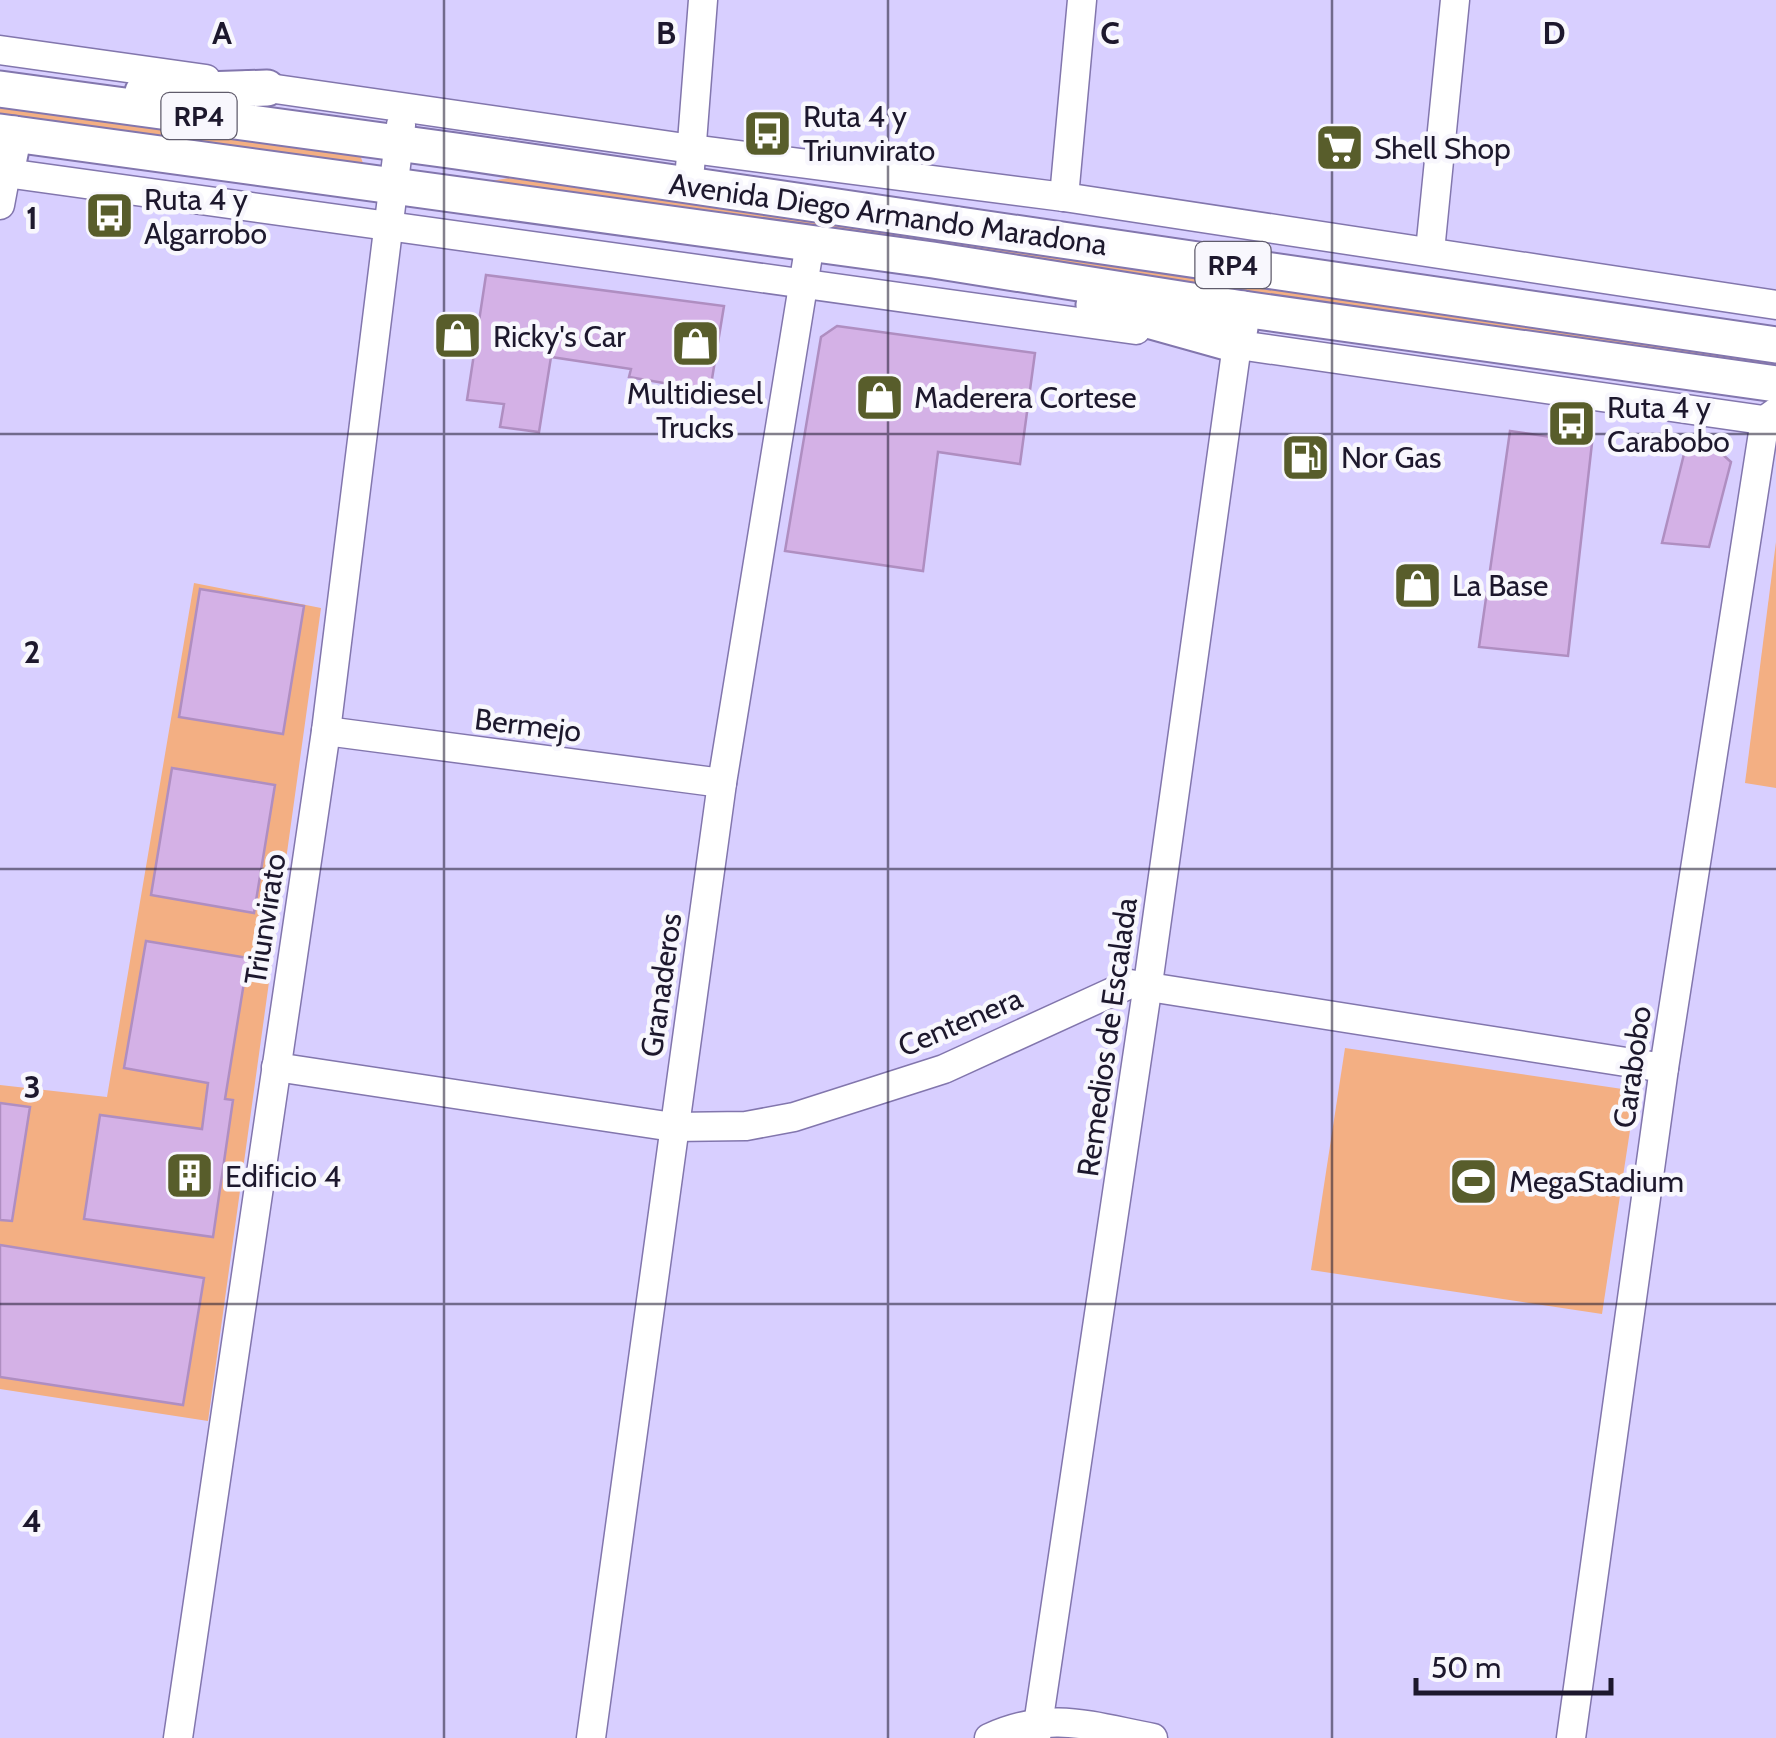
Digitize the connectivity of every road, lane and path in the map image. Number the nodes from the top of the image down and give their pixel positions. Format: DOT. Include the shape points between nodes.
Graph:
graph roads {
  1 [pos="704,0"];
  2 [pos="1082,0"];
  3 [pos="1455,0"];
  4 [pos="0,50"];
  5 [pos="0,88"];
  6 [pos="267,88"];
  7 [pos="44,95"];
  8 [pos="402,109"];
  9 [pos="7,133"];
  10 [pos="398,144"];
  11 [pos="692,149"];
  12 [pos="2,183"];
  13 [pos="689,185"];
  14 [pos="394,187"];
  15 [pos="752,194"];
  16 [pos="1064,197"];
  17 [pos="390,224"];
  18 [pos="746,234"];
  19 [pos="810,243"];
  20 [pos="1430,252"];
  21 [pos="933,260"];
  22 [pos="804,282"];
  23 [pos="1776,305"];
  24 [pos="1243,309"];
  25 [pos="1237,345"];
  26 [pos="1776,345"];
  27 [pos="1776,384"];
  28 [pos="1772,418"];
  29 [pos="326,731"];
  30 [pos="722,783"];
  31 [pos="1148,984"];
  32 [pos="276,1067"];
  33 [pos="1664,1068"];
  34 [pos="674,1126"];
  35 [pos="1037,1730"];
  36 [pos="178,1738"];
  37 [pos="591,1738"];
  38 [pos="989,1738"];
  39 [pos="1153,1738"];
  40 [pos="1571,1738"];
  1 -- 11 [label="street"];
  2 -- 16 [label="street"];
  3 -- 20 [label="street"];
  4 -- 6 [label="street, Avenida Diego Armando Maradona"];
  5 -- 7 [label="main road, Avenida Diego Armando Maradona / RP4"];
  6 -- 7 [label="main road"];
  6 -- 8 [label="street, Avenida Diego Armando Maradona"];
  7 -- 10 [label="main road, Avenida Diego Armando Maradona / RP4"];
  8 -- 10 [label="street, Triunvirato"];
  8 -- 11 [label="street, Avenida Diego Armando Maradona"];
  9 -- 12 [label="main road"];
  9 -- 14 [label="main road, Avenida Diego Armando Maradona / RP4"];
  10 -- 13 [label="main road, Avenida Diego Armando Maradona / RP4"];
  10 -- 14 [label="street, Triunvirato"];
  11 -- 13 [label="street"];
  11 -- 16 [label="street, Avenida Diego Armando Maradona"];
  12 -- 17 [label="street"];
  13 -- 15 [label="main road, Avenida Diego Armando Maradona / RP4"];
  14 -- 17 [label="street, Triunvirato"];
  14 -- 18 [label="main road, Avenida Diego Armando Maradona / RP4"];
  15 -- 18 [label="main road"];
  15 -- 26 [label="main road, Avenida Diego Armando Maradona / RP4"];
  16 -- 20 [label="street, Avenida Diego Armando Maradona"];
  17 -- 22 [label="street"];
  17 -- 29 [label="street, Triunvirato"];
  18 -- 19 [label="main road, Avenida Diego Armando Maradona / RP4"];
  19 -- 21 [label="main road, Avenida Diego Armando Maradona / RP4"];
  19 -- 22 [label="street, Granaderos"];
  20 -- 23 [label="street, Avenida Diego Armando Maradona"];
  21 -- 24 [label="main road, Avenida Diego Armando Maradona / RP4"];
  21 -- 25 [label="main road"];
  22 -- 25 [label="street"];
  22 -- 30 [label="street, Granaderos"];
  24 -- 25 [label="main road"];
  24 -- 27 [label="main road, Avenida Diego Armando Maradona / RP4"];
  25 -- 28 [label="street"];
  25 -- 31 [label="street, Remedios de Escalada"];
  28 -- 33 [label="street, Carabobo"];
  29 -- 30 [label="street, Bermejo"];
  29 -- 32 [label="street, Triunvirato"];
  30 -- 34 [label="street, Granaderos"];
  31 -- 33 [label="street, Centenera"];
  31 -- 34 [label="street, Centenera" via="1089,1000 944,1069 794,1117 746,1126"];
  31 -- 35 [label="street, Remedios de Escalada"];
  32 -- 34 [label="street, Centenera"];
  32 -- 36 [label="street, Triunvirato"];
  33 -- 40 [label="street, Carabobo"];
  34 -- 37 [label="street, Granaderos"];
  35 -- 38 [label="street" via="1017,1725"];
  35 -- 39 [label="street" via="1070,1722"];
}
